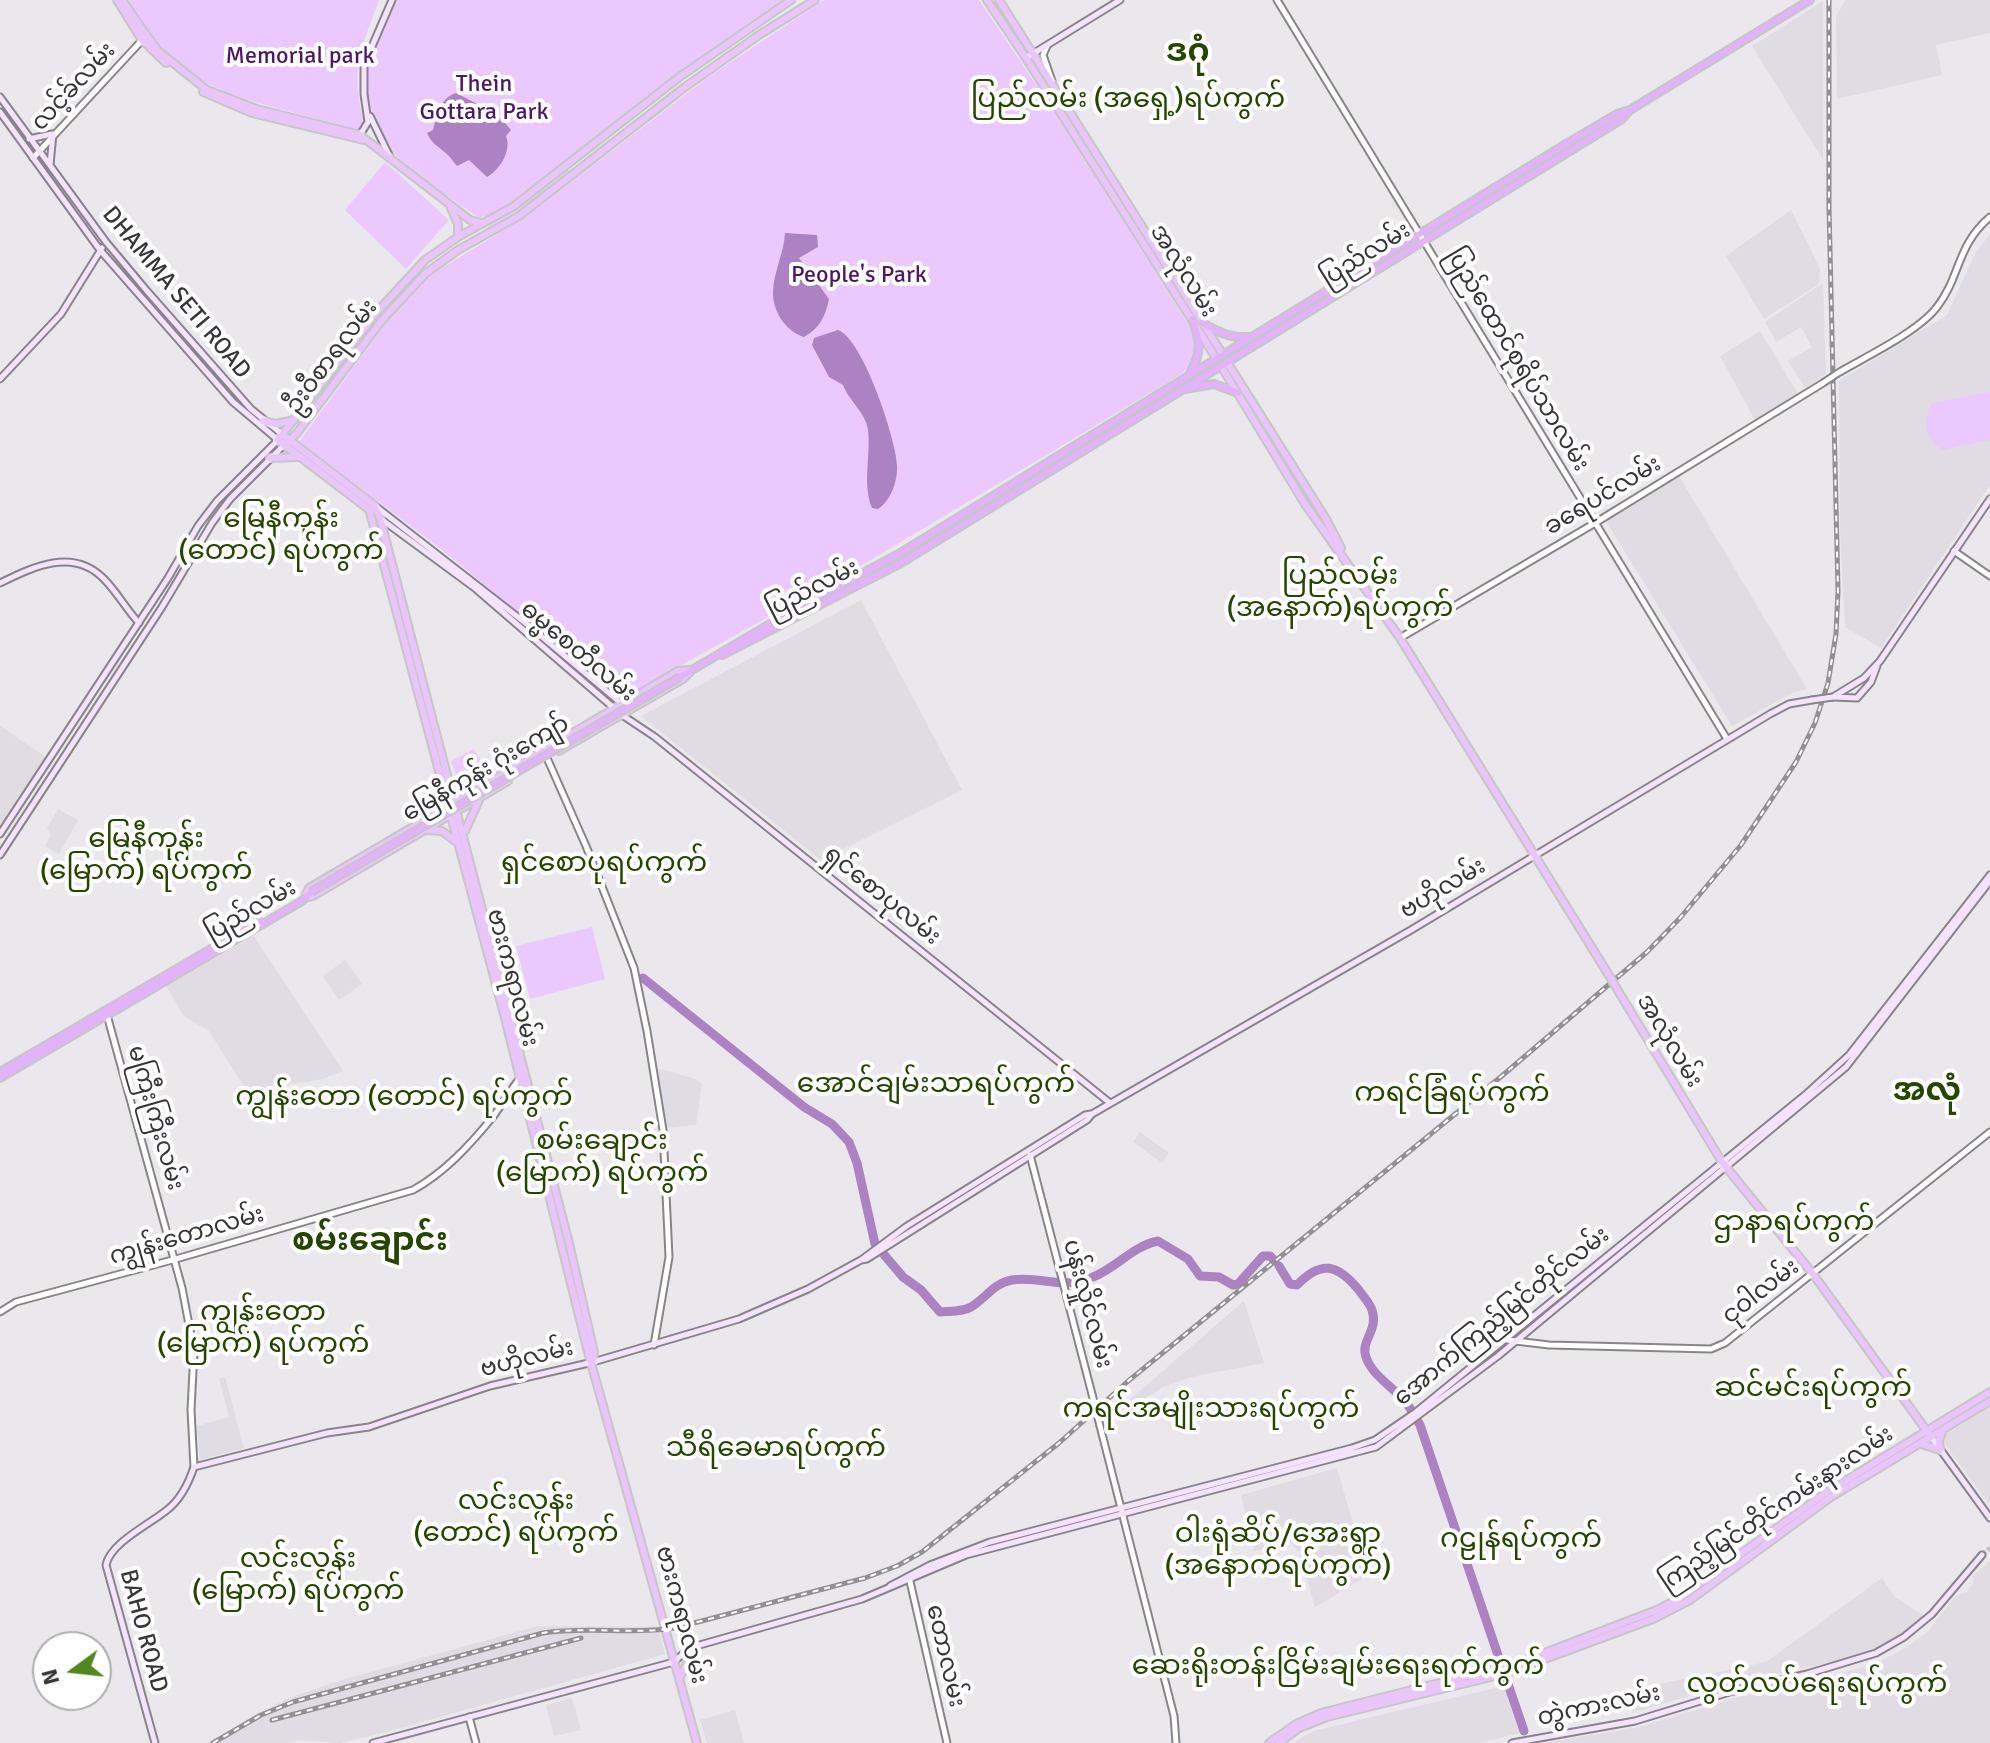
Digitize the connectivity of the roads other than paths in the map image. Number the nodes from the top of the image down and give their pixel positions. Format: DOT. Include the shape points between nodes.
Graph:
graph roads {
  1 [pos="119,0"];
  2 [pos="392,0"];
  3 [pos="791,0"];
  4 [pos="815,0"];
  5 [pos="987,0"];
  6 [pos="999,0"];
  7 [pos="1120,0"];
  8 [pos="1277,0"];
  9 [pos="1810,0"];
  10 [pos="144,38"];
  11 [pos="1048,44"];
  12 [pos="1034,53"];
  13 [pos="1026,58"];
  14 [pos="1052,82"];
  15 [pos="0,97"];
  16 [pos="368,111"];
  17 [pos="0,112"];
  18 [pos="53,134"];
  19 [pos="359,137"];
  20 [pos="29,139"];
  21 [pos="39,151"];
  22 [pos="33,158"];
  23 [pos="391,158"];
  24 [pos="569,162"];
  25 [pos="50,168"];
  26 [pos="577,171"];
  27 [pos="450,205"];
  28 [pos="1990,217"];
  29 [pos="482,225"];
  30 [pos="1421,238"];
  31 [pos="455,240"];
  32 [pos="479,240"];
  33 [pos="106,242"];
  34 [pos="100,250"];
  35 [pos="458,250"];
  36 [pos="1187,304"];
  37 [pos="1192,319"];
  38 [pos="1202,323"];
  39 [pos="1252,337"];
  40 [pos="198,348"];
  41 [pos="190,354"];
  42 [pos="1222,360"];
  43 [pos="1187,378"];
  44 [pos="0,379"];
  45 [pos="1178,391"];
  46 [pos="1238,393"];
  47 [pos="294,420"];
  48 [pos="263,424"];
  49 [pos="297,433"];
  50 [pos="280,438"];
  51 [pos="287,443"];
  52 [pos="301,449"];
  53 [pos="267,456"];
  54 [pos="303,459"];
  55 [pos="1990,499"];
  56 [pos="371,507"];
  57 [pos="380,518"];
  58 [pos="1595,523"];
  59 [pos="392,527"];
  60 [pos="384,532"];
  61 [pos="389,550"];
  62 [pos="1954,551"];
  63 [pos="381,552"];
  64 [pos="1348,561"];
  65 [pos="1990,576"];
  66 [pos="168,578"];
  67 [pos="0,583"];
  68 [pos="176,583"];
  69 [pos="148,609"];
  70 [pos="157,615"];
  71 [pos="138,625"];
  72 [pos="144,634"];
  73 [pos="1400,638"];
  74 [pos="1880,661"];
  75 [pos="690,671"];
  76 [pos="1864,678"];
  77 [pos="1871,682"];
  78 [pos="1849,689"];
  79 [pos="1833,697"];
  80 [pos="1850,697"];
  81 [pos="86,704"];
  82 [pos="618,706"];
  83 [pos="94,709"];
  84 [pos="626,715"];
  85 [pos="430,718"];
  86 [pos="1727,739"];
  87 [pos="60,744"];
  88 [pos="67,749"];
  89 [pos="547,758"];
  90 [pos="450,781"];
  91 [pos="445,790"];
  92 [pos="469,794"];
  93 [pos="480,797"];
  94 [pos="452,805"];
  95 [pos="454,813"];
  96 [pos="429,817"];
  97 [pos="426,830"];
  98 [pos="0,835"];
  99 [pos="461,841"];
  100 [pos="9,842"];
  101 [pos="0,855"];
  102 [pos="1534,855"];
  103 [pos="1990,878"];
  104 [pos="308,894"];
  105 [pos="107,1015"];
  106 [pos="0,1072"];
  107 [pos="523,1076"];
  108 [pos="0,1078"];
  109 [pos="1110,1103"];
  110 [pos="1092,1114"];
  111 [pos="1990,1132"];
  112 [pos="1030,1154"];
  113 [pos="1724,1165"];
  114 [pos="882,1246"];
  115 [pos="176,1259"];
  116 [pos="1813,1274"];
  117 [pos="1585,1280"];
  118 [pos="0,1312"];
  119 [pos="1507,1340"];
  120 [pos="1516,1341"];
  121 [pos="654,1345"];
  122 [pos="593,1362"];
  123 [pos="1990,1392"];
  124 [pos="1990,1401"];
  125 [pos="1414,1416"];
  126 [pos="1920,1421"];
  127 [pos="1941,1426"];
  128 [pos="1930,1434"];
  129 [pos="1919,1440"];
  130 [pos="1940,1450"];
  131 [pos="194,1467"];
  132 [pos="1267,1469"];
  133 [pos="1270,1476"];
  134 [pos="1240,1480"];
  135 [pos="1121,1507"];
  136 [pos="1123,1515"];
  137 [pos="1990,1518"];
  138 [pos="1022,1537"];
  139 [pos="1982,1555"];
  140 [pos="909,1579"];
  141 [pos="696,1646"];
  142 [pos="674,1662"];
  143 [pos="679,1679"];
  144 [pos="1381,1701"];
  145 [pos="469,1717"];
  146 [pos="695,1742"];
  147 [pos="155,1743"];
  148 [pos="373,1743"];
  149 [pos="476,1743"];
  150 [pos="947,1743"];
  151 [pos="1176,1743"];
  152 [pos="1269,1743"];
  153 [pos="1279,1743"];
  154 [pos="1512,1743"];
  1 -- 10 [label="main road"];
  2 -- 16 [label="main road" via="364,65"];
  3 -- 24 [label="main road, ဦးဝီစာရလမ်း"];
  4 -- 26 [label="main road, ဦးဝီစာရလမ်း" via="685,87"];
  5 -- 13 [label="main road, အလုံလမ်း"];
  6 -- 12 [label="main road, အလုံလမ်း"];
  7 -- 11 [label="main road"];
  8 -- 30 [label="street, ပြည်ထောင်စုရိပ်သာလမ်း"];
  9 -- 30 [label="highway, ပြည်လမ်း"];
  10 -- 18 [label="street, လင့်ခ်လမ်း"];
  10 -- 19 [label="main road" via="205,93 252,113"];
  11 -- 12 [label="main road"];
  11 -- 14 [label="street" via="1043,55"];
  12 -- 13 [label="main road"];
  12 -- 14 [label="main road, အလုံလမ်း"];
  13 -- 36 [label="main road, အလုံလမ်း"];
  14 -- 36 [label="main road, အလုံလမ်း"];
  15 -- 20 [label="main road"];
  16 -- 19 [label="main road"];
  16 -- 23 [label="main road"];
  17 -- 22 [label="main road"];
  18 -- 20 [label="main road"];
  18 -- 21 [label="street, လင့်ခ်လမ်း"];
  18 -- 25 [label="main road"];
  19 -- 23 [label="main road"];
  20 -- 21 [label="main road"];
  21 -- 22 [label="street, လင့်ခ်လမ်း"];
  21 -- 25 [label="main road"];
  22 -- 34 [label="main road, DHAMMA SETI ROAD"];
  23 -- 27 [label="main road"];
  24 -- 26 [label="main road"];
  24 -- 29 [label="main road, ဦးဝီစာရလမ်း"];
  25 -- 33 [label="main road, DHAMMA SETI ROAD"];
  26 -- 32 [label="main road, ဦးဝီစာရလမ်း"];
  27 -- 29 [label="main road"];
  27 -- 31 [label="main road" via="458,224"];
  28 -- 58 [label="street, ခရေပင်လမ်း, bridge" via="1967,241 1935,310"];
  29 -- 31 [label="main road, ဦးဝီစာရလမ်း"];
  29 -- 32 [label="main road"];
  30 -- 39 [label="highway, ပြည်လမ်း"];
  30 -- 42 [label="highway, ပြည်လမ်း"];
  30 -- 58 [label="street, ပြည်ထောင်စုရိပ်သာလမ်း"];
  31 -- 35 [label="main road"];
  31 -- 47 [label="main road, ဦးဝီစာရလမ်း" via="425,260 392,294"];
  32 -- 35 [label="main road, ဦးဝီစာရလမ်း"];
  33 -- 34 [label="main road"];
  33 -- 40 [label="main road, DHAMMA SETI ROAD"];
  34 -- 41 [label="main road, DHAMMA SETI ROAD"];
  34 -- 44 [label="main road" via="61,314"];
  35 -- 49 [label="main road, ဦးဝီစာရလမ်း" via="409,289"];
  36 -- 37 [label="main road, အလုံလမ်း"];
  36 -- 38 [label="main road, အလုံလမ်း"];
  37 -- 42 [label="main road, အလုံလမ်း"];
  37 -- 43 [label="highway" via="1200,345"];
  38 -- 39 [label="highway" via="1223,335"];
  38 -- 42 [label="main road, အလုံလမ်း"];
  39 -- 42 [label="highway, ပြည်လမ်း"];
  40 -- 41 [label="main road"];
  40 -- 48 [label="main road, DHAMMA SETI ROAD"];
  41 -- 48 [label="main road, DHAMMA SETI ROAD" via="233,402"];
  42 -- 43 [label="highway, ပြည်လမ်း"];
  42 -- 45 [label="highway, ပြည်လမ်း"];
  42 -- 46 [label="main road, အလုံလမ်း"];
  42 -- 64 [label="main road, အလုံလမ်း"];
  43 -- 75 [label="highway, ပြည်လမ်း" via="897,555"];
  45 -- 46 [label="highway" via="1206,384"];
  45 -- 75 [label="highway, ပြည်လမ်း" via="901,563"];
  46 -- 64 [label="main road, အလုံလမ်း" via="1305,504"];
  47 -- 48 [label="main road"];
  47 -- 50 [label="main road, ဦးဝီစာရလမ်း"];
  48 -- 50 [label="main road, DHAMMA SETI ROAD"];
  48 -- 53 [label="main road"];
  49 -- 51 [label="main road, ဦးဝီစာရလမ်း"];
  49 -- 52 [label="main road"];
  50 -- 51 [label="main road, ဓမ္မစေတီလမ်း"];
  50 -- 53 [label="main road, ဦးဝီစာရလမ်း"];
  51 -- 52 [label="main road, ဓမ္မစေတီလမ်း"];
  51 -- 53 [label="main road, ဦးဝီစာရလမ်း"];
  51 -- 54 [label="main road, ဓမ္မစေတီလမ်း"];
  52 -- 56 [label="main road, ဓမ္မစေတီလမ်း"];
  53 -- 54 [label="main road"];
  53 -- 66 [label="main road, ဦးဝီစာရလမ်း" via="209,511"];
  53 -- 68 [label="main road, ဦးဝီစာရလမ်း" via="212,523"];
  54 -- 56 [label="main road, ဓမ္မစေတီလမ်း"];
  55 -- 62 [label="main road"];
  56 -- 57 [label="main road"];
  56 -- 63 [label="main road, ဗားကရာလမ်း"];
  56 -- 82 [label="main road, ဓမ္မစေတီလမ်း" via="528,625"];
  57 -- 59 [label="main road, ဓမ္မစေတီလမ်း"];
  57 -- 60 [label="main road"];
  58 -- 73 [label="street, ခရေပင်လမ်း"];
  58 -- 86 [label="street, ပြည်ထောင်စုရိပ်သာလမ်း"];
  59 -- 60 [label="main road"];
  59 -- 82 [label="main road, ဓမ္မစေတီလမ်း"];
  60 -- 61 [label="main road"];
  61 -- 63 [label="main road"];
  61 -- 85 [label="main road"];
  62 -- 65 [label="street"];
  62 -- 74 [label="main road"];
  63 -- 85 [label="main road, ဗားကရာလမ်း"];
  64 -- 73 [label="main road, အလုံလမ်း"];
  66 -- 68 [label="main road"];
  66 -- 69 [label="main road, ဦးဝီစာရလမ်း"];
  67 -- 71 [label="main road" via="36,566 82,564 105,580"];
  68 -- 70 [label="main road, ဦးဝီစာရလမ်း"];
  69 -- 70 [label="main road"];
  69 -- 71 [label="main road, ဦးဝီစာရလမ်း"];
  70 -- 72 [label="main road, ဦးဝီစာရလမ်း"];
  71 -- 72 [label="main road"];
  71 -- 81 [label="main road, ဦးဝီစာရလမ်း"];
  72 -- 83 [label="main road, ဦးဝီစာရလမ်း"];
  73 -- 102 [label="main road, အလုံလမ်း"];
  74 -- 76 [label="main road"];
  74 -- 77 [label="main road"];
  75 -- 82 [label="main road, ပြည်လမ်း" via="678,671"];
  75 -- 84 [label="main road, ပြည်လမ်း"];
  75 -- 104 [label="highway, မြေနီကုန်း ဂုံးကျော်, bridge"];
  76 -- 77 [label="main road"];
  76 -- 78 [label="main road"];
  77 -- 80 [label="main road" via="1857,698"];
  78 -- 79 [label="main road"];
  78 -- 80 [label="main road"];
  79 -- 80 [label="main road"];
  79 -- 86 [label="main road, ဗဟိုလမ်း, bridge" via="1789,704"];
  81 -- 83 [label="main road"];
  81 -- 87 [label="main road, ဦးဝီစာရလမ်း"];
  82 -- 84 [label="main road, ဓမ္မစေတီလမ်း"];
  82 -- 92 [label="main road, ပြည်လမ်း"];
  83 -- 88 [label="main road, ဦးဝီစာရလမ်း"];
  84 -- 89 [label="main road, ပြည်လမ်း"];
  84 -- 109 [label="main road, ရှင်စောပုလမ်း"];
  85 -- 90 [label="main road"];
  85 -- 91 [label="main road, ဗားကရာလမ်း"];
  86 -- 102 [label="main road, ဗဟိုလမ်း"];
  87 -- 88 [label="main road"];
  87 -- 98 [label="main road, ဦးဝီစာရလမ်း"];
  88 -- 100 [label="main road, ဦးဝီစာရလမ်း"];
  89 -- 93 [label="main road, ပြည်လမ်း"];
  89 -- 121 [label="street" via="634,968 663,1130 669,1257"];
  90 -- 92 [label="main road"];
  90 -- 94 [label="main road"];
  91 -- 94 [label="main road, ဗားကရာလမ်း"];
  91 -- 96 [label="main road"];
  92 -- 94 [label="main road, ပြည်လမ်း"];
  93 -- 95 [label="main road, ပြည်လမ်း"];
  93 -- 99 [label="main road"];
  94 -- 95 [label="main road, ဗားကရာလမ်း"];
  94 -- 96 [label="main road, ပြည်လမ်း"];
  95 -- 97 [label="main road, ပြည်လမ်း"];
  95 -- 99 [label="main road, ဗားကရာလမ်း"];
  96 -- 104 [label="main road, ပြည်လမ်း" via="309,888"];
  97 -- 99 [label="main road"];
  97 -- 104 [label="main road, ပြည်လမ်း" via="313,896"];
  98 -- 100 [label="main road"];
  99 -- 107 [label="main road, ဗားကရာလမ်း"];
  100 -- 101 [label="main road, ဦးဝီစာရလမ်း"];
  102 -- 109 [label="main road, ဗဟိုလမ်း"];
  102 -- 113 [label="main road, အလုံလမ်း, bridge"];
  103 -- 113 [label="main road, အောက်ကြည့်မြင်တိုင်လမ်း" via="1882,1018 1841,1062"];
  104 -- 105 [label="highway, ပြည်လမ်း"];
  104 -- 106 [label="highway, ပြည်လမ်း"];
  105 -- 108 [label="highway, ပြည်လမ်း"];
  105 -- 115 [label="street, မကြီးကြီးလမ်း"];
  107 -- 115 [label="street, ကျွန်းတောလမ်း" via="454,1159 413,1190"];
  107 -- 122 [label="main road, ဗားကရာလမ်း" via="592,1339"];
  109 -- 110 [label="main road, ဗဟိုလမ်း"];
  110 -- 112 [label="main road, ဗဟိုလမ်း"];
  110 -- 114 [label="main road, ဗဟိုလမ်း"];
  111 -- 116 [label="street, ငုဝါလမ်း"];
  112 -- 114 [label="main road, ဗဟိုလမ်း"];
  112 -- 135 [label="street, ပန်းလှိုင်လမ်း, bridge"];
  113 -- 116 [label="main road, အလုံလမ်း"];
  113 -- 117 [label="main road, အောက်ကြည့်မြင်တိုင်လမ်း"];
  114 -- 121 [label="main road, ဗဟိုလမ်း" via="808,1289"];
  115 -- 118 [label="street, ကျွန်းတောလမ်း" via="16,1302"];
  115 -- 131 [label="street, မကြီးကြီးလမ်း" via="194,1351"];
  116 -- 120 [label="street, ငုဝါလမ်း" via="1711,1349"];
  116 -- 126 [label="main road, အလုံလမ်း"];
  117 -- 119 [label="main road, အောက်ကြည့်မြင်တိုင်လမ်း"];
  117 -- 120 [label="main road, အောက်ကြည့်မြင်တိုင်လမ်း"];
  119 -- 120 [label="street, ငုဝါလမ်း"];
  119 -- 125 [label="main road, အောက်ကြည့်မြင်တိုင်လမ်း"];
  120 -- 125 [label="main road, အောက်ကြည့်မြင်တိုင်လမ်း"];
  121 -- 122 [label="main road, ဗဟိုလမ်း"];
  122 -- 131 [label="main road, ဗဟိုလမ်း" via="490,1386 369,1427"];
  122 -- 142 [label="main road, ဗားကရာလမ်း"];
  123 -- 127 [label="main road"];
  124 -- 127 [label="main road"];
  125 -- 132 [label="main road, အောက်ကြည့်မြင်တိုင်လမ်း" via="1366,1444"];
  125 -- 133 [label="main road, အောက်ကြည့်မြင်တိုင်လမ်း" via="1376,1447"];
  126 -- 127 [label="main road"];
  126 -- 128 [label="main road, အလုံလမ်း"];
  126 -- 129 [label="main road"];
  127 -- 128 [label="main road, ကြည့်မြင်တိုင်ကမ်းနားလမ်း"];
  127 -- 130 [label="main road"];
  128 -- 129 [label="main road, ကြည့်မြင်တိုင်ကမ်းနားလမ်း"];
  128 -- 130 [label="main road, အလုံလမ်း"];
  129 -- 130 [label="main road"];
  129 -- 144 [label="main road, ကြည့်မြင်တိုင်ကမ်းနားလမ်း" via="1852,1480 1682,1604 1502,1672"];
  130 -- 137 [label="main road, အလုံလမ်း"];
  131 -- 147 [label="main road, BAHO ROAD" via="174,1503 130,1537 106,1565"];
  132 -- 133 [label="main road"];
  132 -- 134 [label="main road, အောက်ကြည့်မြင်တိုင်လမ်း"];
  133 -- 134 [label="main road, အောက်ကြည့်မြင်တိုင်လမ်း"];
  134 -- 135 [label="main road, အောက်ကြည့်မြင်တိုင်လမ်း"];
  134 -- 136 [label="main road, အောက်ကြည့်မြင်တိုင်လမ်း"];
  135 -- 136 [label="street, ပန်းလှိုင်လမ်း"];
  135 -- 138 [label="main road, အောက်ကြည့်မြင်တိုင်လမ်း"];
  136 -- 138 [label="main road, အောက်ကြည့်မြင်တိုင်လမ်း"];
  136 -- 151 [label="street, ပန်းလှိုင်လမ်း" via="1174,1716"];
  138 -- 140 [label="main road, အောက်ကြည့်မြင်တိုင်လမ်း" via="964,1551"];
  139 -- 154 [label="main road, တွဲကားလမ်း" via="1932,1614 1876,1653 1635,1721"];
  140 -- 141 [label="main road, အောက်ကြည့်မြင်တိုင်လမ်း"];
  140 -- 150 [label="street, တောလမ်း"];
  141 -- 142 [label="main road, အောက်ကြည့်မြင်တိုင်လမ်း"];
  141 -- 143 [label="main road"];
  142 -- 143 [label="main road, ဗားကရာလမ်း"];
  142 -- 145 [label="main road"];
  143 -- 146 [label="main road, ဗားကရာလမ်း"];
  144 -- 152 [label="main road, ကြည့်မြင်တိုင်ကမ်းနားလမ်း" via="1308,1718"];
  144 -- 153 [label="main road, ကြည့်မြင်တိုင်ကမ်းနားလမ်း" via="1309,1724"];
  145 -- 148 [label="main road"];
  145 -- 149 [label="street"];
}
